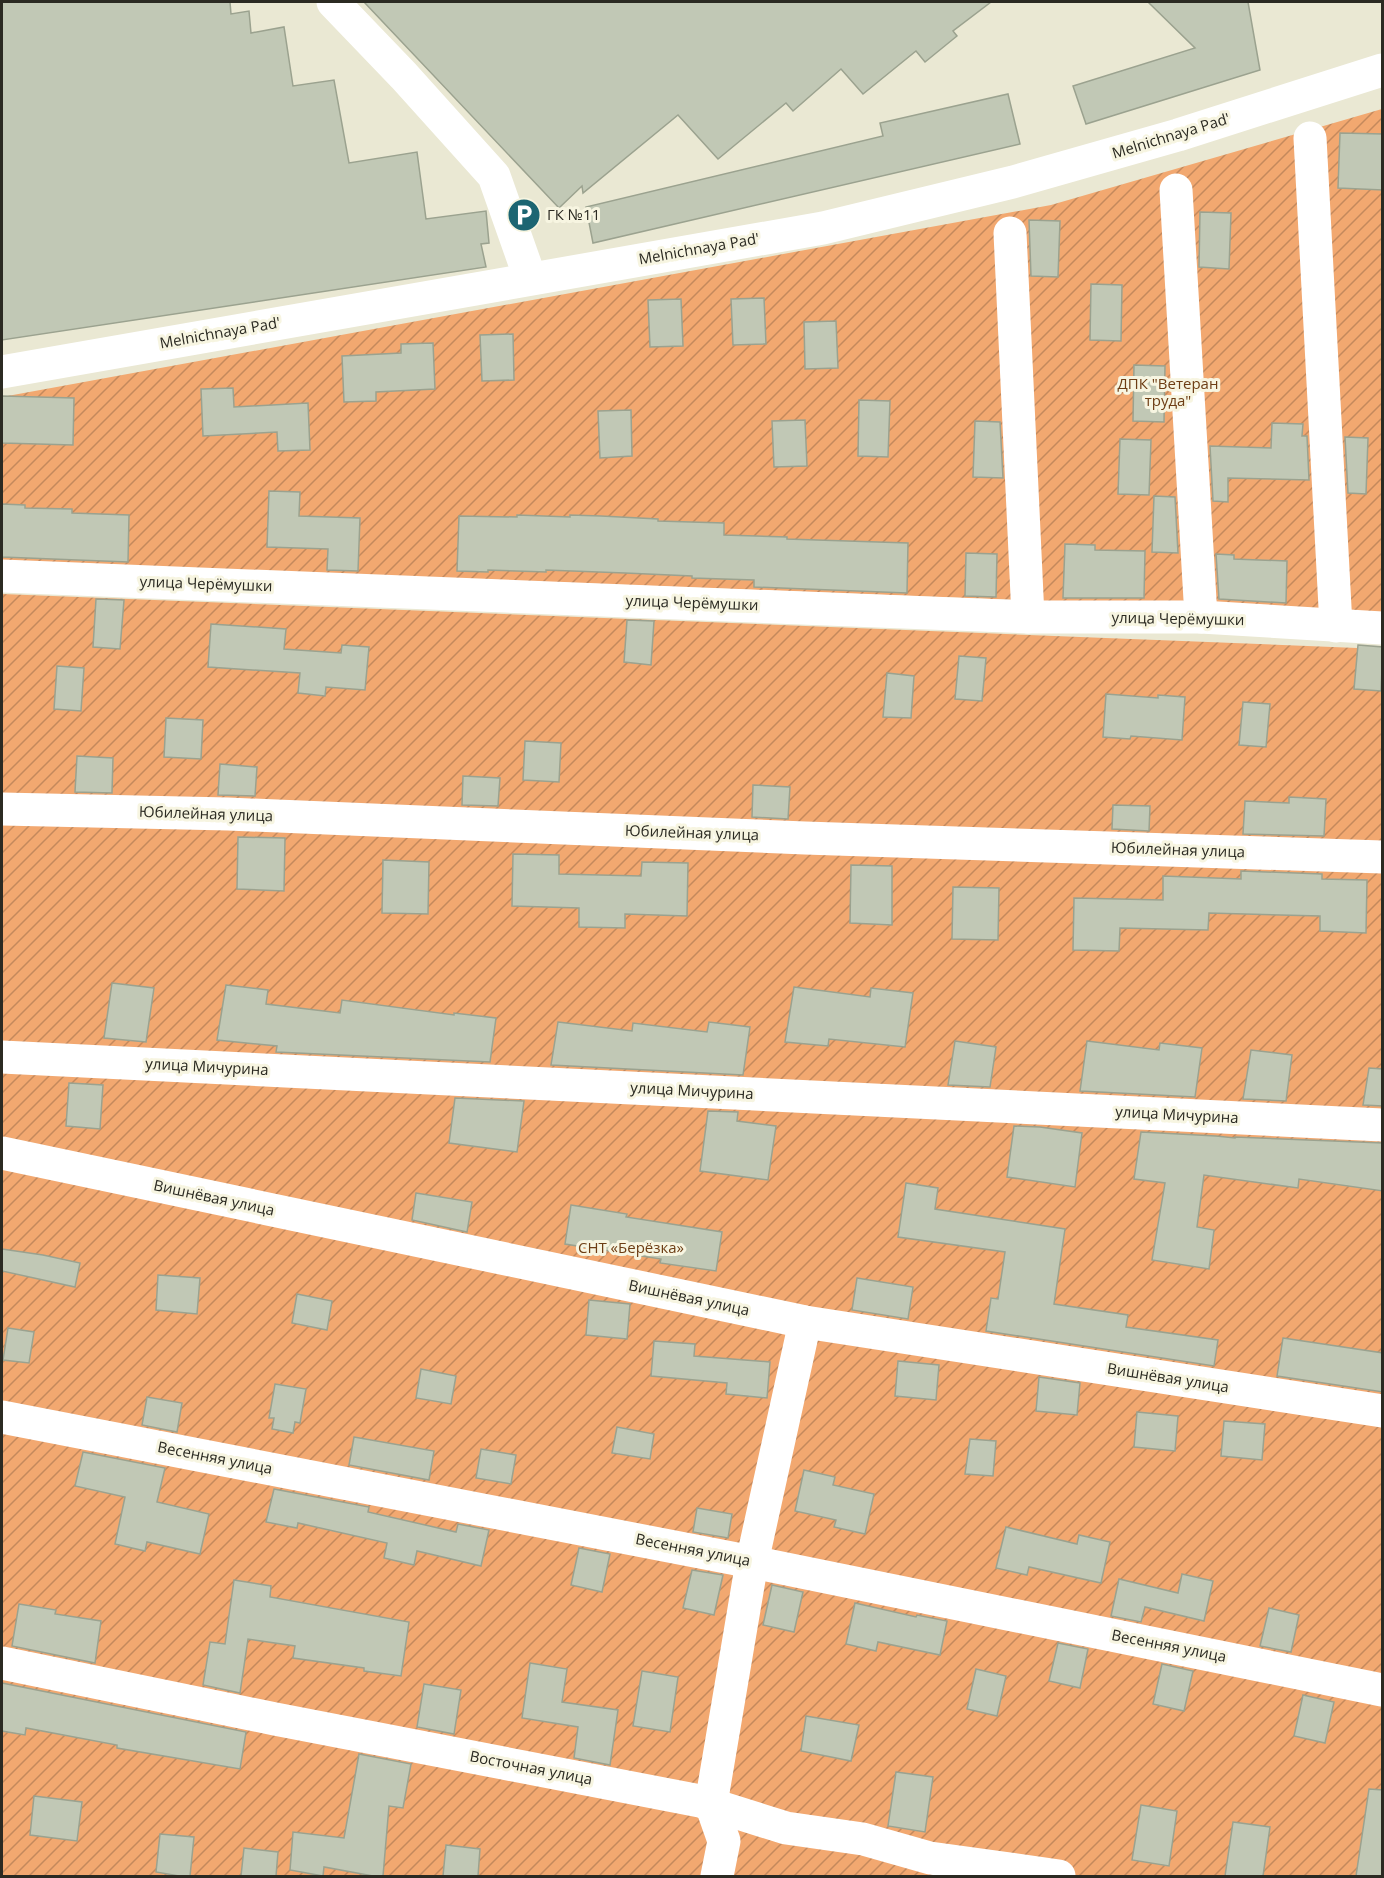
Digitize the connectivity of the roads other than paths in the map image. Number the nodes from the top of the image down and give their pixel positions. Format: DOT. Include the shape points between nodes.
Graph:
graph roads {
  1 [pos="333,2"];
  2 [pos="1383,70"];
  3 [pos="1310,138"];
  4 [pos="1176,190"];
  5 [pos="1010,233"];
  6 [pos="530,278"];
  7 [pos="2,372"];
  8 [pos="2,576"];
  9 [pos="1028,617"];
  10 [pos="1201,617"];
  11 [pos="1336,626"];
  12 [pos="1383,628"];
  13 [pos="2,809"];
  14 [pos="1383,857"];
  15 [pos="2,1057"];
  16 [pos="1383,1125"];
  17 [pos="2,1153"];
  18 [pos="805,1322"];
  19 [pos="1383,1411"];
  20 [pos="2,1417"];
  21 [pos="752,1562"];
  22 [pos="2,1663"];
  23 [pos="1383,1690"];
  24 [pos="711,1804"];
  25 [pos="717,1876"];
  26 [pos="1059,1876"];
  1 -- 6 [label="street" via="494,176"];
  2 -- 6 [label="street, Melnichnaya Pad'" via="1178,135 823,228"];
  3 -- 11 [label="street"];
  4 -- 10 [label="street"];
  5 -- 9 [label="street"];
  6 -- 7 [label="street, Melnichnaya Pad'"];
  8 -- 9 [label="street, улица Черёмушки"];
  9 -- 10 [label="street, улица Черёмушки"];
  10 -- 11 [label="street, улица Черёмушки"];
  11 -- 12 [label="street, улица Черёмушки"];
  13 -- 14 [label="street, Юбилейная улица"];
  15 -- 16 [label="street, улица Мичурина"];
  17 -- 18 [label="street, Вишнёвая улица"];
  18 -- 19 [label="street, Вишнёвая улица"];
  18 -- 21 [label="street"];
  20 -- 21 [label="street, Весенняя улица"];
  21 -- 23 [label="street, Весенняя улица"];
  21 -- 24 [label="street"];
  22 -- 24 [label="street, Восточная улица"];
  24 -- 25 [label="street" via="723,1841"];
  24 -- 26 [label="street, Восточная улица" via="786,1828 863,1839 930,1858"];
}
